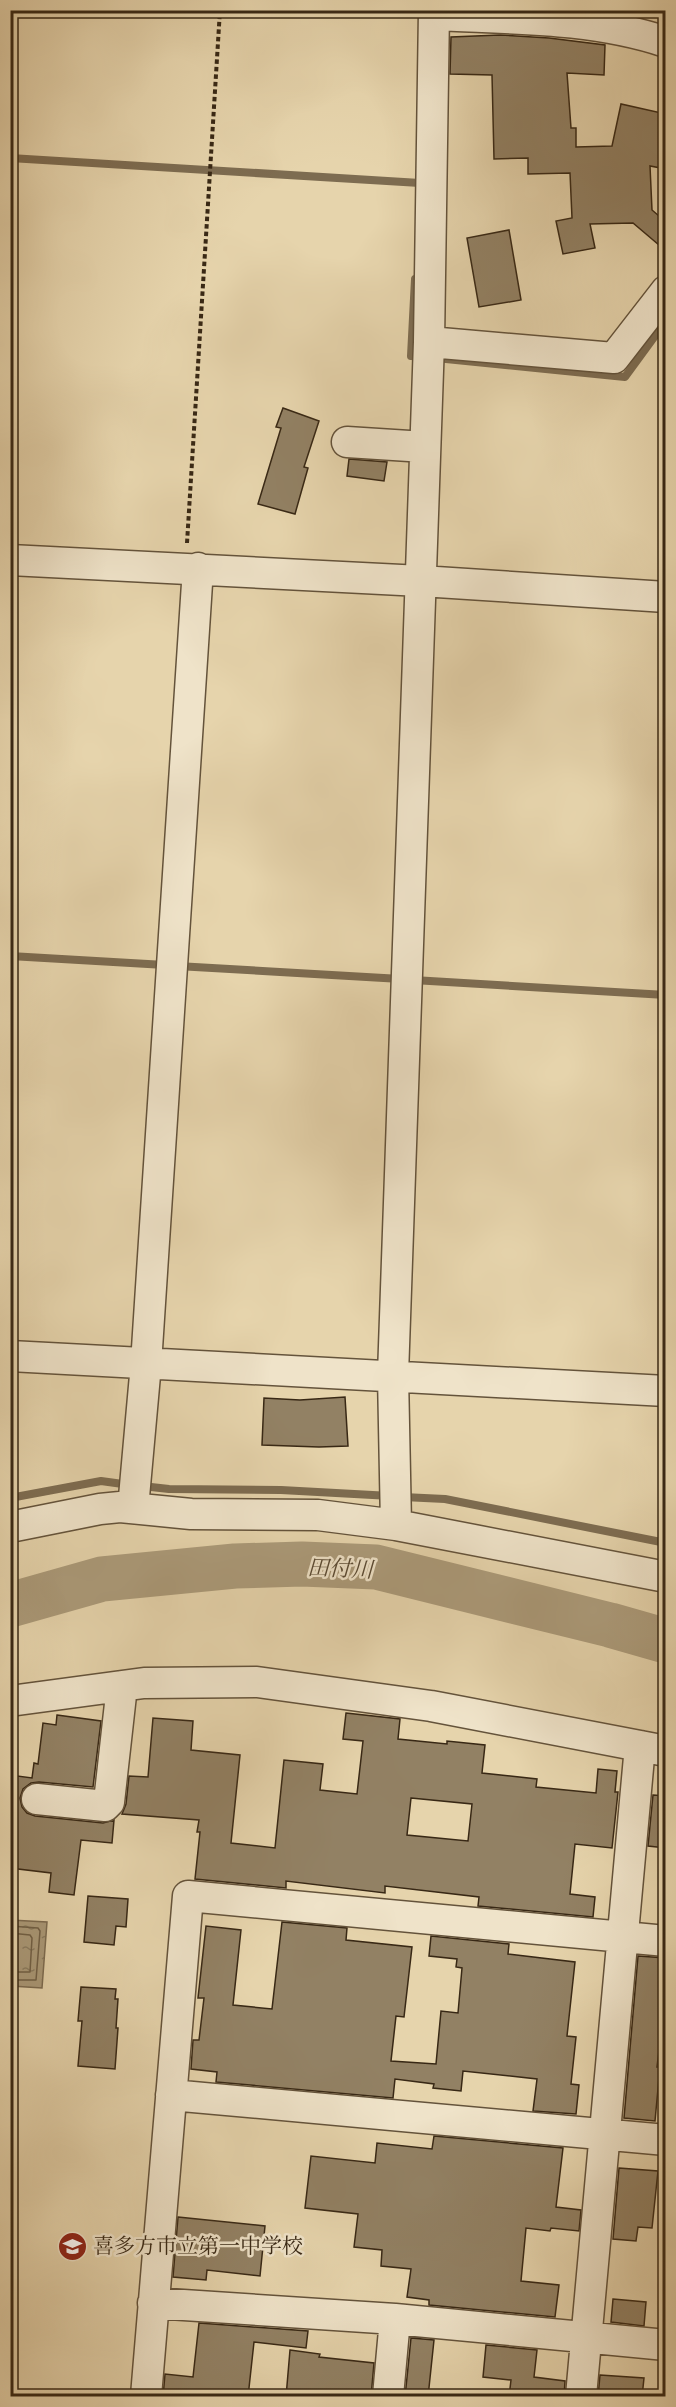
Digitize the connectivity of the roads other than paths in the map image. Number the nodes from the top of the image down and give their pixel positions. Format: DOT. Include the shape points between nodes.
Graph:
graph roads {
  1 [pos="434,13"];
  2 [pos="666,42"];
  3 [pos="666,291"];
  4 [pos="429,342"];
  5 [pos="347,442"];
  6 [pos="425,447"];
  7 [pos="10,560"];
  8 [pos="192,568"];
  9 [pos="421,580"];
  10 [pos="666,597"];
  11 [pos="10,1356"];
  12 [pos="146,1364"];
  13 [pos="393,1375"];
  14 [pos="666,1391"];
  15 [pos="133,1508"];
  16 [pos="396,1525"];
  17 [pos="10,1527"];
  18 [pos="666,1577"];
  19 [pos="122,1686"];
  20 [pos="10,1701"];
  21 [pos="653,1748"];
  22 [pos="37,1799"];
  23 [pos="624,1937"];
  24 [pos="666,1941"];
  25 [pos="171,2095"];
  26 [pos="604,2134"];
  27 [pos="666,2140"];
  28 [pos="153,2302"];
  29 [pos="395,2319"];
  30 [pos="586,2337"];
  31 [pos="666,2345"];
  32 [pos="146,2397"];
  33 [pos="388,2397"];
  34 [pos="581,2397"];
  1 -- 2 [label="street" via="591,24"];
  1 -- 4 [label="street"];
  3 -- 4 [label="street" via="614,358"];
  4 -- 6 [label="street"];
  5 -- 6 [label="street"];
  6 -- 9 [label="street"];
  7 -- 8 [label="street"];
  8 -- 9 [label="street"];
  8 -- 12 [label="street"];
  9 -- 10 [label="street"];
  9 -- 13 [label="street"];
  11 -- 12 [label="street"];
  12 -- 13 [label="street"];
  12 -- 15 [label="street"];
  13 -- 14 [label="street"];
  13 -- 16 [label="street"];
  15 -- 16 [label="street" via="191,1514 318,1515"];
  15 -- 17 [label="street" via="100,1509"];
  16 -- 18 [label="street"];
  19 -- 20 [label="street"];
  19 -- 21 [label="street" via="257,1682 431,1706"];
  19 -- 22 [label="street" via="109,1802 105,1806"];
  21 -- 23 [label="street"];
  23 -- 24 [label="street"];
  23 -- 25 [label="street" via="188,1896"];
  23 -- 26 [label="street"];
  25 -- 26 [label="street"];
  25 -- 28 [label="street"];
  26 -- 27 [label="street"];
  26 -- 30 [label="street"];
  28 -- 29 [label="street"];
  28 -- 32 [label="street"];
  29 -- 30 [label="street"];
  29 -- 33 [label="street"];
  30 -- 31 [label="street"];
  30 -- 34 [label="street"];
}
